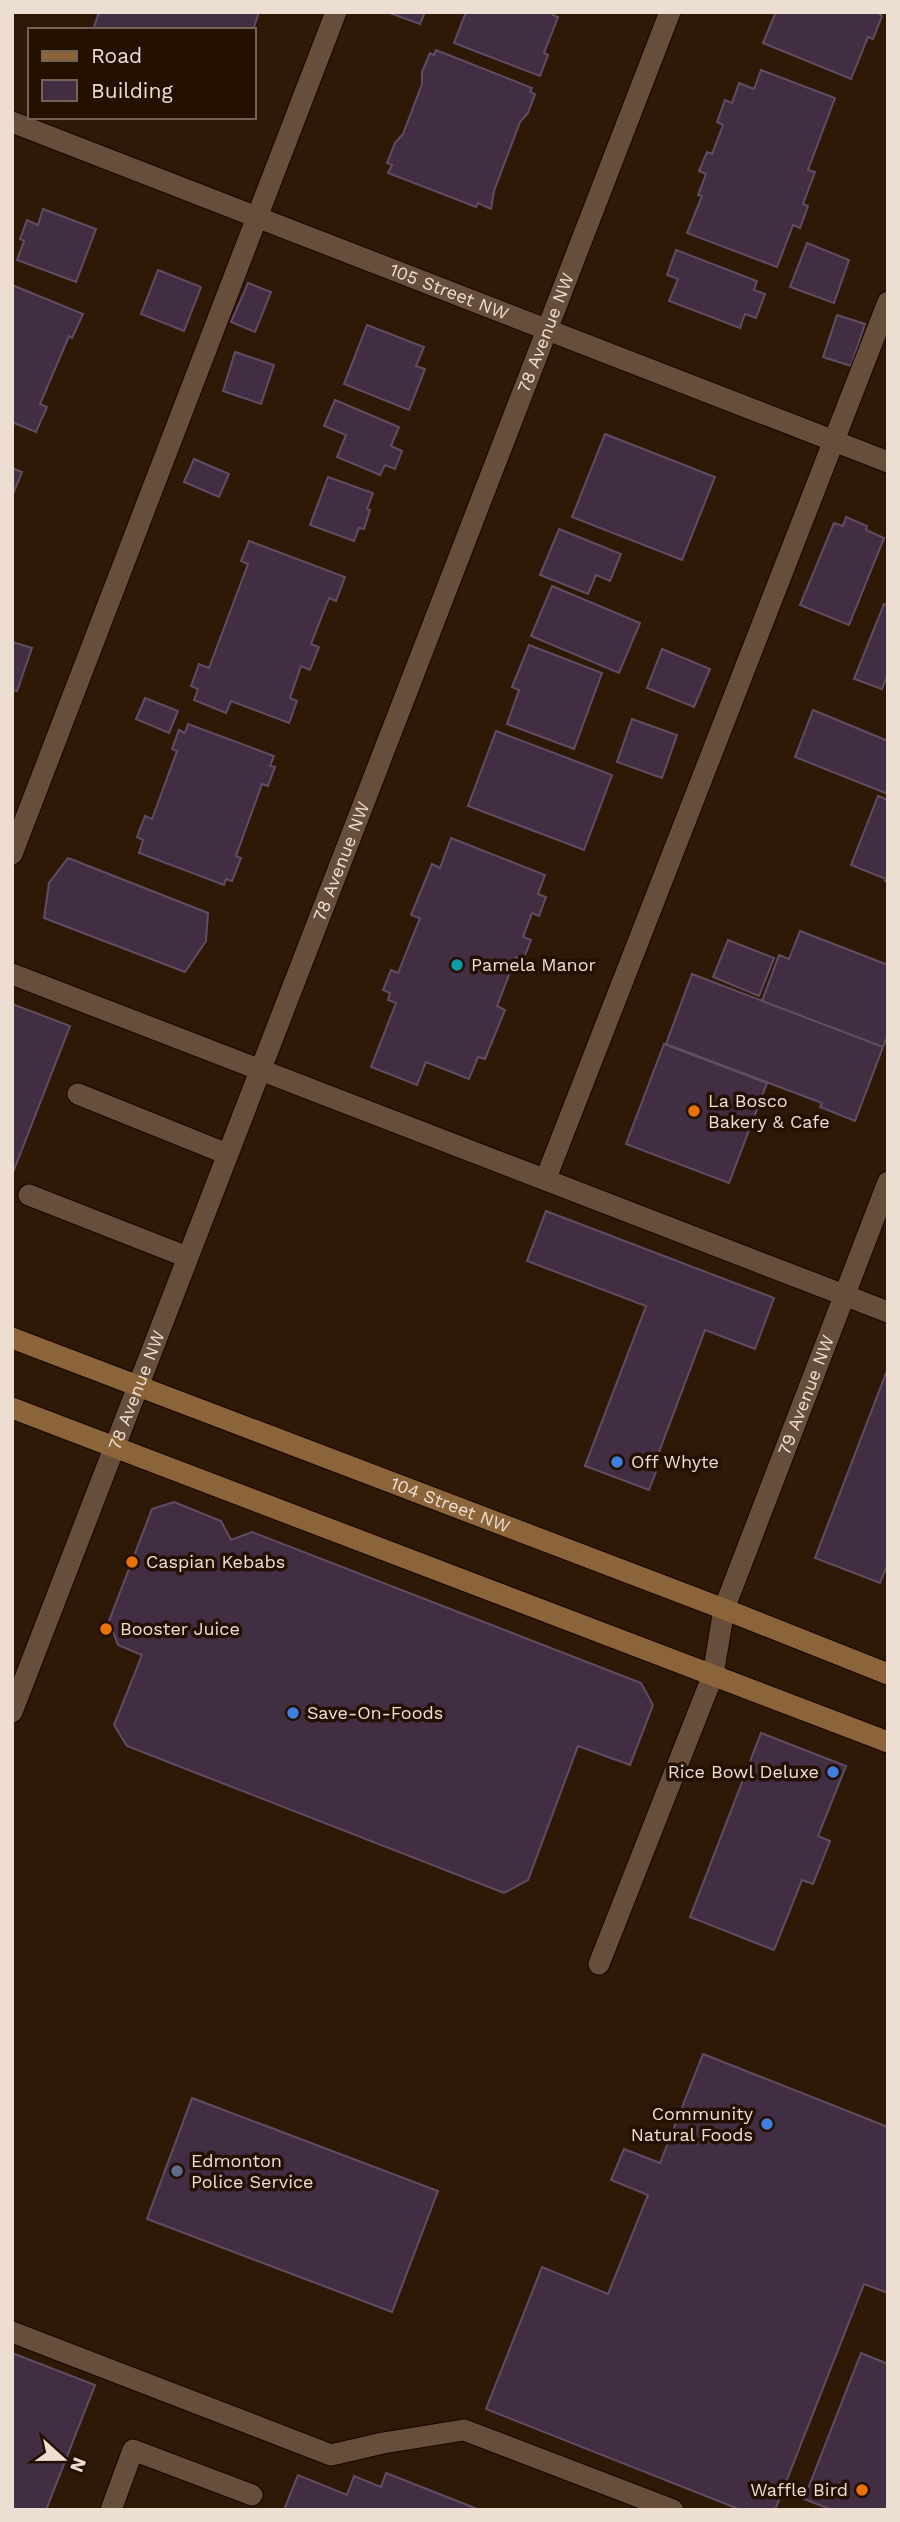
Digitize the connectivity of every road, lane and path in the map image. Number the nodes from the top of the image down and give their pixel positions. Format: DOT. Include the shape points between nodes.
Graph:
graph roads {
  1 [pos="336,12"];
  2 [pos="670,12"];
  3 [pos="12,122"];
  4 [pos="257,217"];
  5 [pos="888,302"];
  6 [pos="546,329"];
  7 [pos="833,441"];
  8 [pos="888,462"];
  9 [pos="12,854"];
  10 [pos="12,974"];
  11 [pos="261,1068"];
  12 [pos="78,1094"];
  13 [pos="227,1154"];
  14 [pos="546,1178"];
  15 [pos="888,1182"];
  16 [pos="29,1195"];
  17 [pos="187,1257"];
  18 [pos="844,1294"];
  19 [pos="888,1312"];
  20 [pos="12,1338"];
  21 [pos="137,1385"];
  22 [pos="12,1408"];
  23 [pos="114,1448"];
  24 [pos="724,1609"];
  25 [pos="713,1675"];
  26 [pos="888,1675"];
  27 [pos="12,1712"];
  28 [pos="888,1742"];
  29 [pos="599,1965"];
  30 [pos="12,2332"];
  31 [pos="252,2495"];
  32 [pos="111,2510"];
  33 [pos="673,2510"];
  1 -- 4 [label="street"];
  2 -- 6 [label="street, 78 Avenue NW"];
  3 -- 4 [label="street, 105 Street NW"];
  4 -- 6 [label="street, 105 Street NW"];
  4 -- 9 [label="street"];
  5 -- 7 [label="street"];
  6 -- 7 [label="street, 105 Street NW"];
  6 -- 11 [label="street, 78 Avenue NW"];
  7 -- 8 [label="street, 105 Street NW"];
  7 -- 14 [label="street"];
  10 -- 11 [label="street"];
  11 -- 13 [label="street, 78 Avenue NW"];
  11 -- 14 [label="street"];
  12 -- 13 [label="street"];
  13 -- 17 [label="street, 78 Avenue NW"];
  14 -- 18 [label="street"];
  15 -- 18 [label="street, 79 Avenue NW"];
  16 -- 17 [label="street"];
  17 -- 21 [label="street, 78 Avenue NW"];
  18 -- 19 [label="street"];
  18 -- 24 [label="street, 79 Avenue NW"];
  20 -- 21 [label="main road, 104 Street NW"];
  21 -- 23 [label="street, 78 Avenue NW"];
  21 -- 24 [label="main road, 104 Street NW"];
  22 -- 23 [label="main road"];
  23 -- 25 [label="main road"];
  23 -- 27 [label="street, 78 Avenue NW"];
  24 -- 25 [label="street, 79 Avenue NW"];
  24 -- 26 [label="main road, 104 Street NW"];
  25 -- 28 [label="main road"];
  25 -- 29 [label="street, 79 Avenue NW"];
  30 -- 33 [label="street" via="331,2455 464,2430"];
  31 -- 32 [label="street" via="133,2451"];
}
